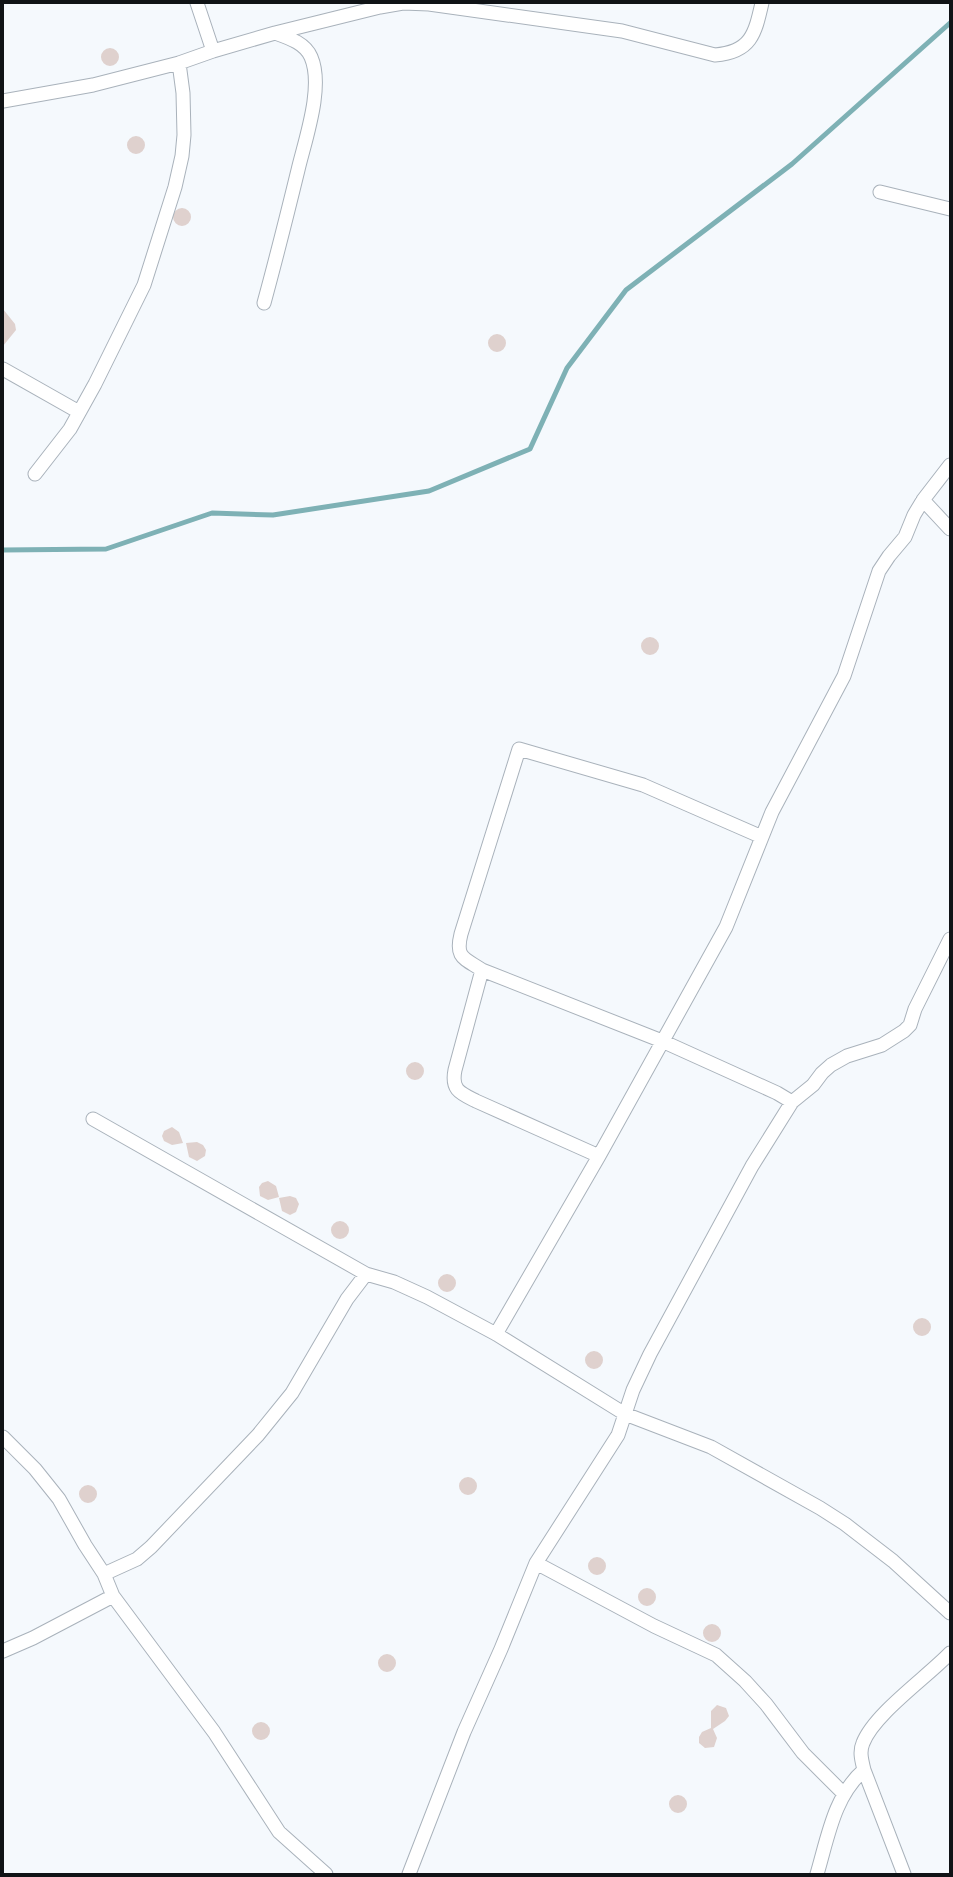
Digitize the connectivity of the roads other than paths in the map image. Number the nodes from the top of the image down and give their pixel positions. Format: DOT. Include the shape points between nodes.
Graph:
graph roads {
  1 [pos="197,3"];
  2 [pos="762,3"];
  3 [pos="393,4"];
  4 [pos="275,33"];
  5 [pos="213,51"];
  6 [pos="179,63"];
  7 [pos="3,101"];
  8 [pos="880,192"];
  9 [pos="950,209"];
  10 [pos="264,303"];
  11 [pos="3,369"];
  12 [pos="79,412"];
  13 [pos="950,465"];
  14 [pos="35,474"];
  15 [pos="923,500"];
  16 [pos="950,529"];
  17 [pos="762,837"];
  18 [pos="950,939"];
  19 [pos="482,970"];
  20 [pos="662,1041"];
  21 [pos="792,1102"];
  22 [pos="93,1119"];
  23 [pos="599,1156"];
  24 [pos="366,1274"];
  25 [pos="496,1334"];
  26 [pos="625,1414"];
  27 [pos="3,1437"];
  28 [pos="536,1563"];
  29 [pos="104,1574"];
  30 [pos="113,1596"];
  31 [pos="950,1613"];
  32 [pos="3,1651"];
  33 [pos="950,1653"];
  34 [pos="864,1770"];
  35 [pos="844,1794"];
  36 [pos="326,1874"];
  37 [pos="409,1874"];
  38 [pos="817,1874"];
  39 [pos="904,1874"];
  1 -- 5 [label="street"];
  2 -- 3 [label="street" via="756,27 749,40 730,54 715,55 622,31 429,4"];
  3 -- 4 [label="street"];
  4 -- 5 [label="street"];
  4 -- 10 [label="street" via="292,38 303,46 314,65 315,83 305,141"];
  5 -- 6 [label="street"];
  6 -- 7 [label="street" via="93,85"];
  6 -- 12 [label="street" via="184,134 175,187 144,285"];
  8 -- 9 [label="street"];
  11 -- 12 [label="street"];
  12 -- 14 [label="street"];
  13 -- 15 [label="street"];
  15 -- 16 [label="street"];
  15 -- 17 [label="street" via="905,537 879,571 844,676 787,781"];
  17 -- 19 [label="street" via="644,785 519,749 458,946 459,953 464,959"];
  17 -- 20 [label="street" via="726,927"];
  18 -- 21 [label="street" via="915,1009 910,1025 882,1045 847,1056 831,1065"];
  19 -- 20 [label="street"];
  19 -- 23 [label="street" via="455,1070 453,1080 457,1090"];
  20 -- 21 [label="street"];
  20 -- 23 [label="street"];
  21 -- 26 [label="street" via="752,1166 650,1354"];
  22 -- 24 [label="street"];
  23 -- 25 [label="street"];
  24 -- 25 [label="street" via="414,1291"];
  24 -- 29 [label="street" via="347,1299 292,1393 258,1435 138,1559"];
  25 -- 26 [label="street"];
  26 -- 28 [label="street" via="618,1435"];
  26 -- 31 [label="street" via="711,1448 820,1508 893,1561"];
  27 -- 29 [label="street" via="35,1469 59,1499"];
  28 -- 35 [label="street" via="654,1626 716,1655 745,1681 803,1753"];
  28 -- 37 [label="street" via="464,1732"];
  29 -- 30 [label="street"];
  30 -- 32 [label="street"];
  30 -- 36 [label="street" via="214,1732 279,1832"];
  33 -- 34 [label="street" via="875,1724 862,1744 860,1755"];
  34 -- 35 [label="street"];
  34 -- 39 [label="street"];
  35 -- 38 [label="street" via="836,1809"];
}
